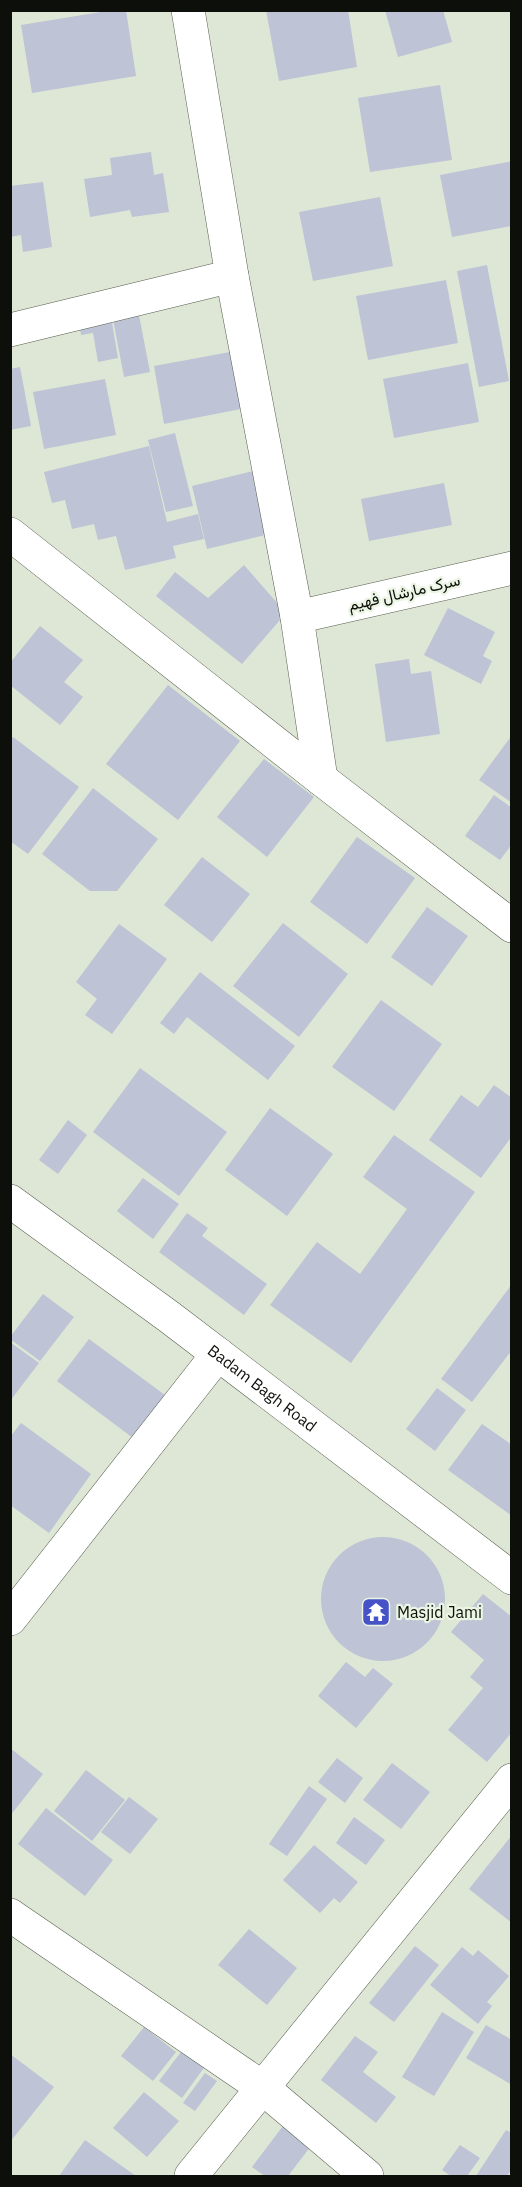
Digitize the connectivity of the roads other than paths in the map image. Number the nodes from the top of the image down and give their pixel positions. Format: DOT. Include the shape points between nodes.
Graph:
graph roads {
  1 [pos="188,10"];
  2 [pos="232,276"];
  3 [pos="10,330"];
  4 [pos="10,534"];
  5 [pos="512,568"];
  6 [pos="297,617"];
  7 [pos="321,779"];
  8 [pos="512,926"];
  9 [pos="10,1201"];
  10 [pos="218,1354"];
  11 [pos="512,1578"];
  12 [pos="10,1619"];
  13 [pos="512,1780"];
  14 [pos="10,1915"];
  15 [pos="263,2088"];
  16 [pos="191,2176"];
  17 [pos="367,2176"];
  1 -- 2 [label="street"];
  2 -- 3 [label="street"];
  2 -- 6 [label="street"];
  4 -- 7 [label="street"];
  5 -- 6 [label="street, سرک مارشال فهیم"];
  6 -- 7 [label="street"];
  7 -- 8 [label="street"];
  9 -- 10 [label="street, Badam Bagh Road"];
  10 -- 11 [label="street, Badam Bagh Road"];
  10 -- 12 [label="street"];
  13 -- 15 [label="street"];
  14 -- 15 [label="street"];
  15 -- 16 [label="street"];
  15 -- 17 [label="street"];
}
